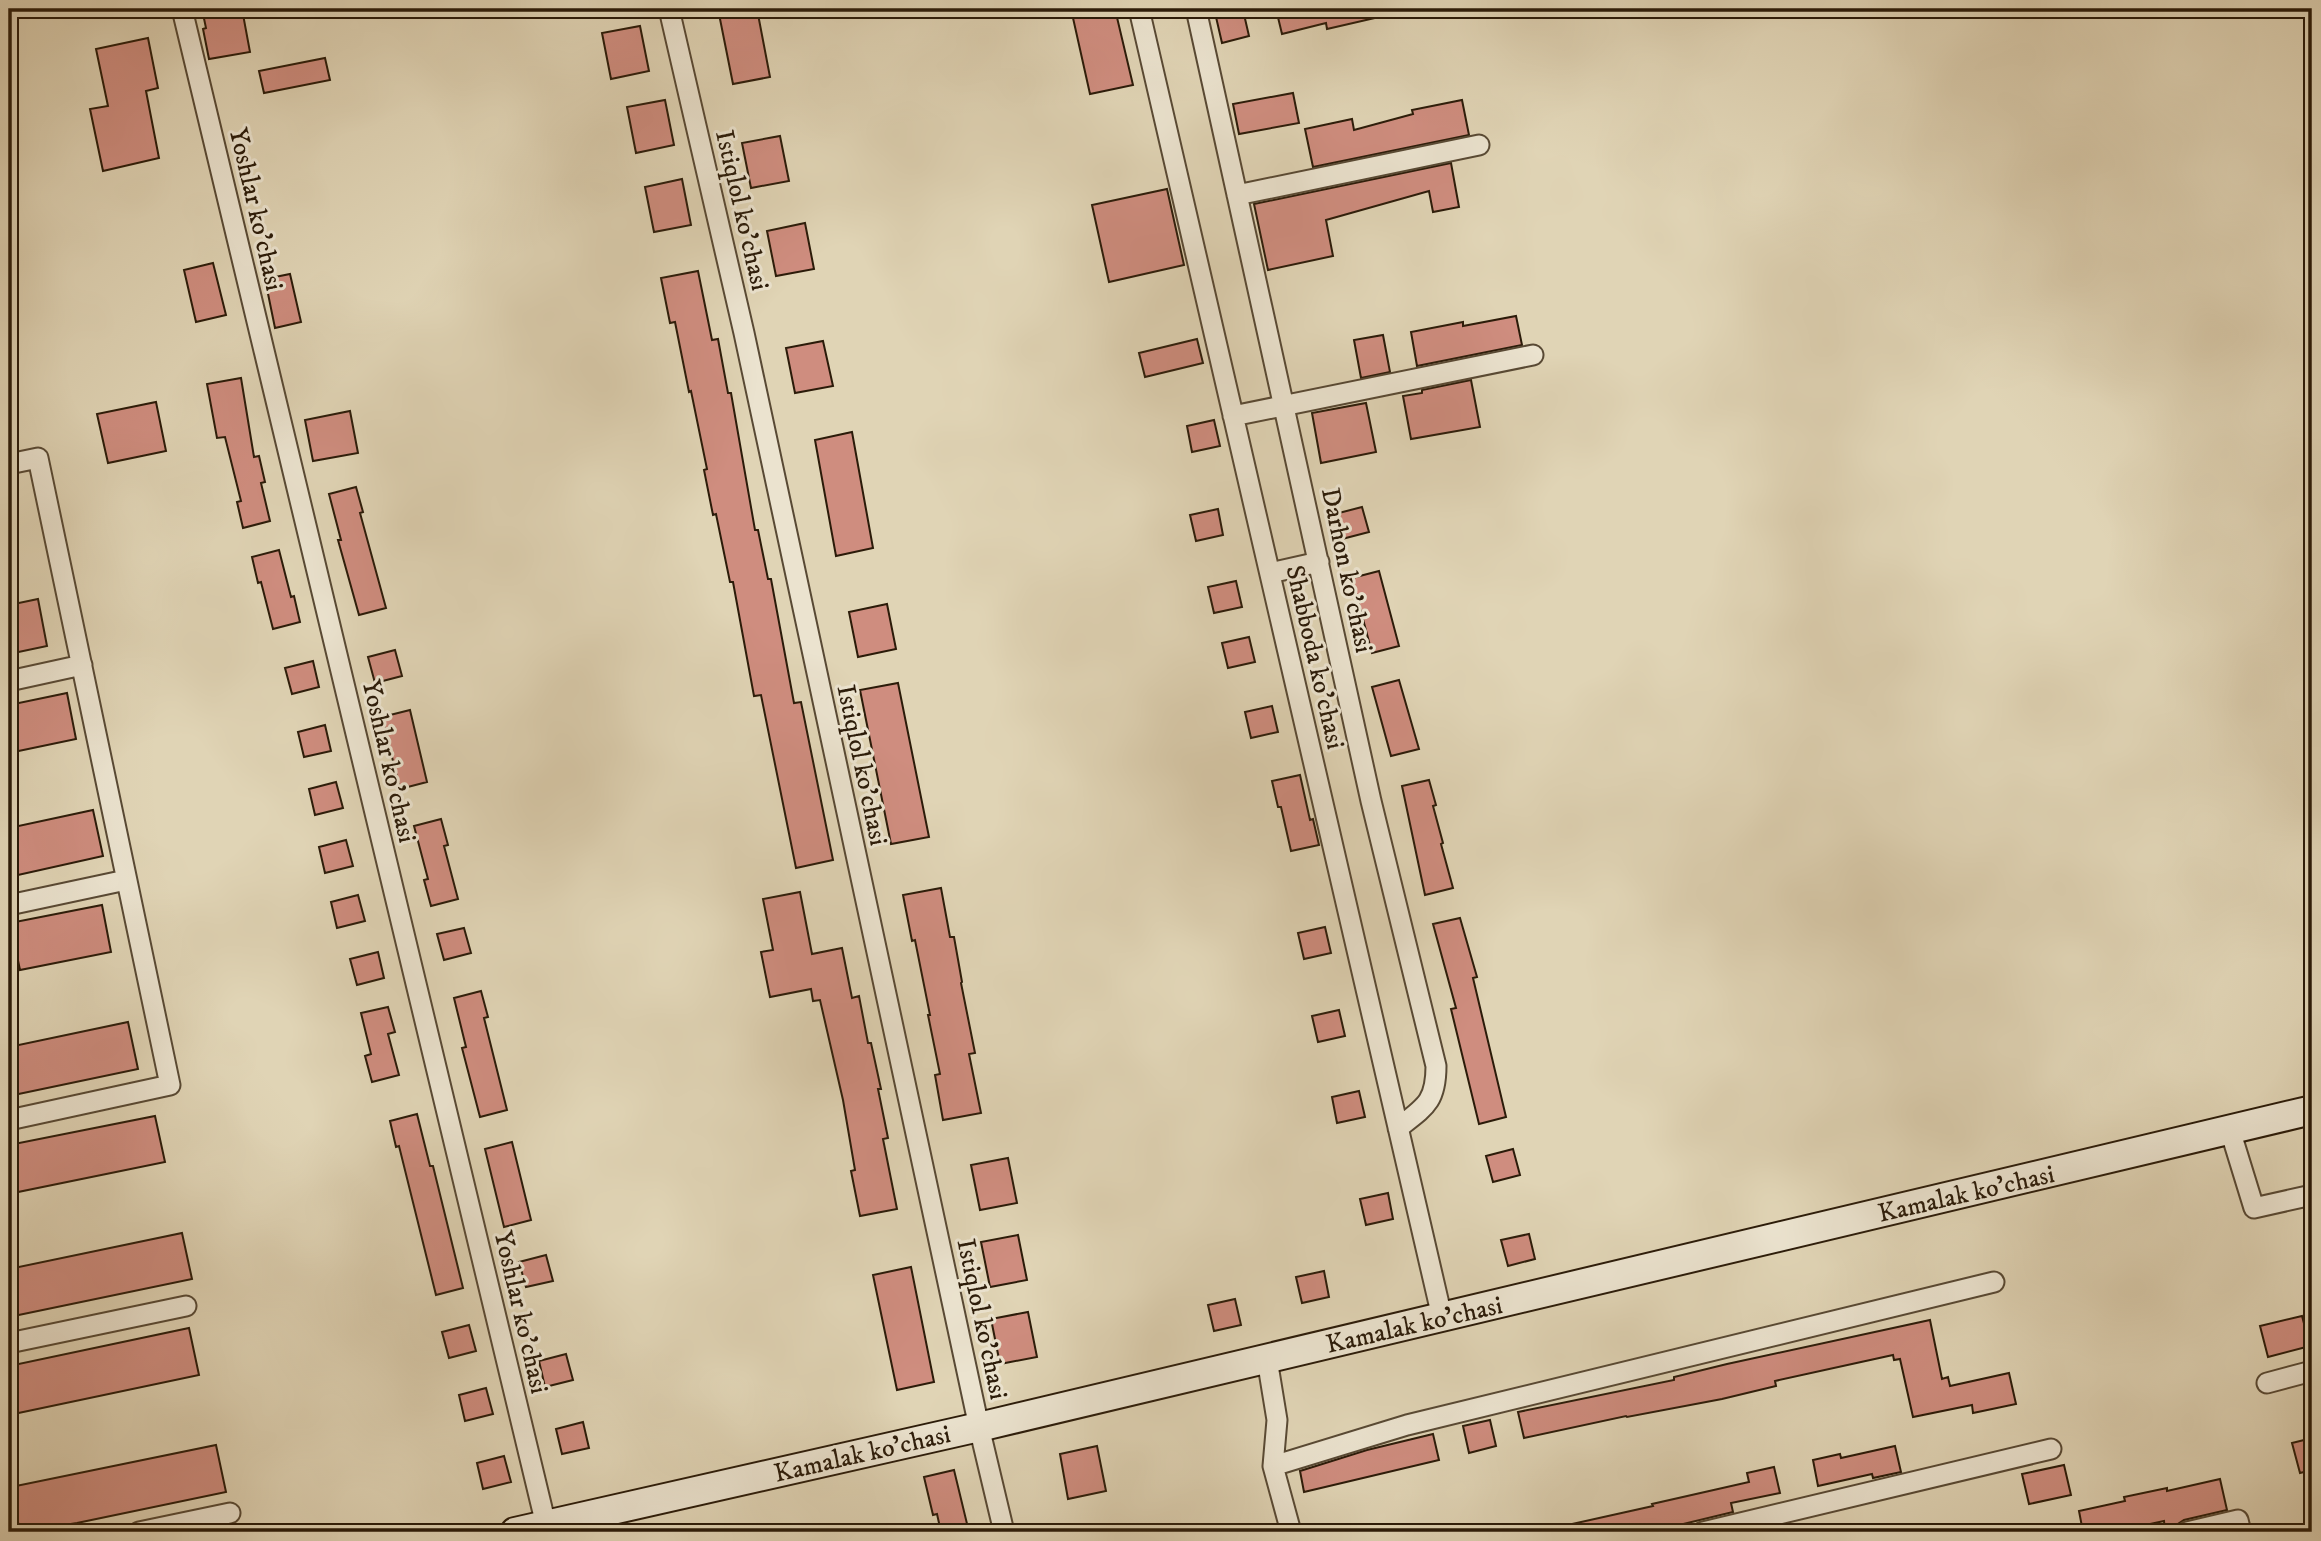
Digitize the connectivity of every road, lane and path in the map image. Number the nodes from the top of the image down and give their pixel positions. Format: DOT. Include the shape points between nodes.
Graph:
graph roads {
  1 [pos="182,9"];
  2 [pos="669,9"];
  3 [pos="1139,9"];
  4 [pos="1196,9"];
  5 [pos="1479,145"];
  6 [pos="1237,195"];
  7 [pos="1533,355"];
  8 [pos="1284,405"];
  9 [pos="1233,416"];
  10 [pos="9,464"];
  11 [pos="1319,562"];
  12 [pos="1270,573"];
  13 [pos="82,665"];
  14 [pos="9,681"];
  15 [pos="126,880"];
  16 [pos="9,905"];
  17 [pos="2312,1110"];
  18 [pos="9,1120"];
  19 [pos="1398,1128"];
  20 [pos="2230,1130"];
  21 [pos="2312,1195"];
  22 [pos="1994,1282"];
  23 [pos="186,1306"];
  24 [pos="1442,1317"];
  25 [pos="9,1343"];
  26 [pos="1267,1359"];
  27 [pos="2312,1371"];
  28 [pos="2267,1382"];
  29 [pos="979,1427"];
  30 [pos="2050,1449"];
  31 [pos="1273,1465"];
  32 [pos="230,1513"];
  33 [pos="546,1525"];
  34 [pos="2240,1526"];
  35 [pos="139,1532"];
  36 [pos="515,1532"];
  37 [pos="1004,1532"];
  38 [pos="1291,1532"];
  39 [pos="1703,1532"];
  40 [pos="2187,1532"];
  1 -- 33 [label="street, Yoshlar ko'chasi"];
  2 -- 29 [label="street, Istiqlol ko'chasi" via="744,333"];
  3 -- 9 [label="street, Shabboda ko'chasi"];
  4 -- 6 [label="street, Darhon ko'chasi"];
  5 -- 6 [label="street"];
  6 -- 8 [label="street, Darhon ko'chasi"];
  7 -- 8 [label="street"];
  8 -- 9 [label="street"];
  8 -- 11 [label="street, Darhon ko'chasi"];
  9 -- 12 [label="street, Shabboda ko'chasi"];
  10 -- 13 [label="street" via="38,458"];
  11 -- 12 [label="street"];
  11 -- 19 [label="street, Darhon ko'chasi" via="1436,1066 1436,1088 1425,1107"];
  12 -- 19 [label="street, Shabboda ko'chasi"];
  13 -- 14 [label="street"];
  13 -- 15 [label="street"];
  15 -- 16 [label="street"];
  15 -- 18 [label="street" via="170,1085"];
  17 -- 20 [label="main road, Kamalak ko'chasi"];
  19 -- 24 [label="street, Shabboda ko'chasi"];
  20 -- 21 [label="street" via="2254,1208"];
  20 -- 24 [label="main road, Kamalak ko'chasi"];
  22 -- 31 [label="street" via="1407,1425"];
  23 -- 25 [label="street"];
  24 -- 26 [label="main road, Kamalak ko'chasi"];
  26 -- 29 [label="main road, Kamalak ko'chasi"];
  26 -- 31 [label="street" via="1277,1420"];
  27 -- 28 [label="street"];
  29 -- 33 [label="main road, Kamalak ko'chasi"];
  29 -- 37 [label="street, Istiqlol ko'chasi"];
  30 -- 39 [label="street"];
  31 -- 38 [label="street"];
  32 -- 35 [label="street"];
  33 -- 36 [label="main road, Kamalak ko'chasi"];
  34 -- 40 [label="street"];
}
